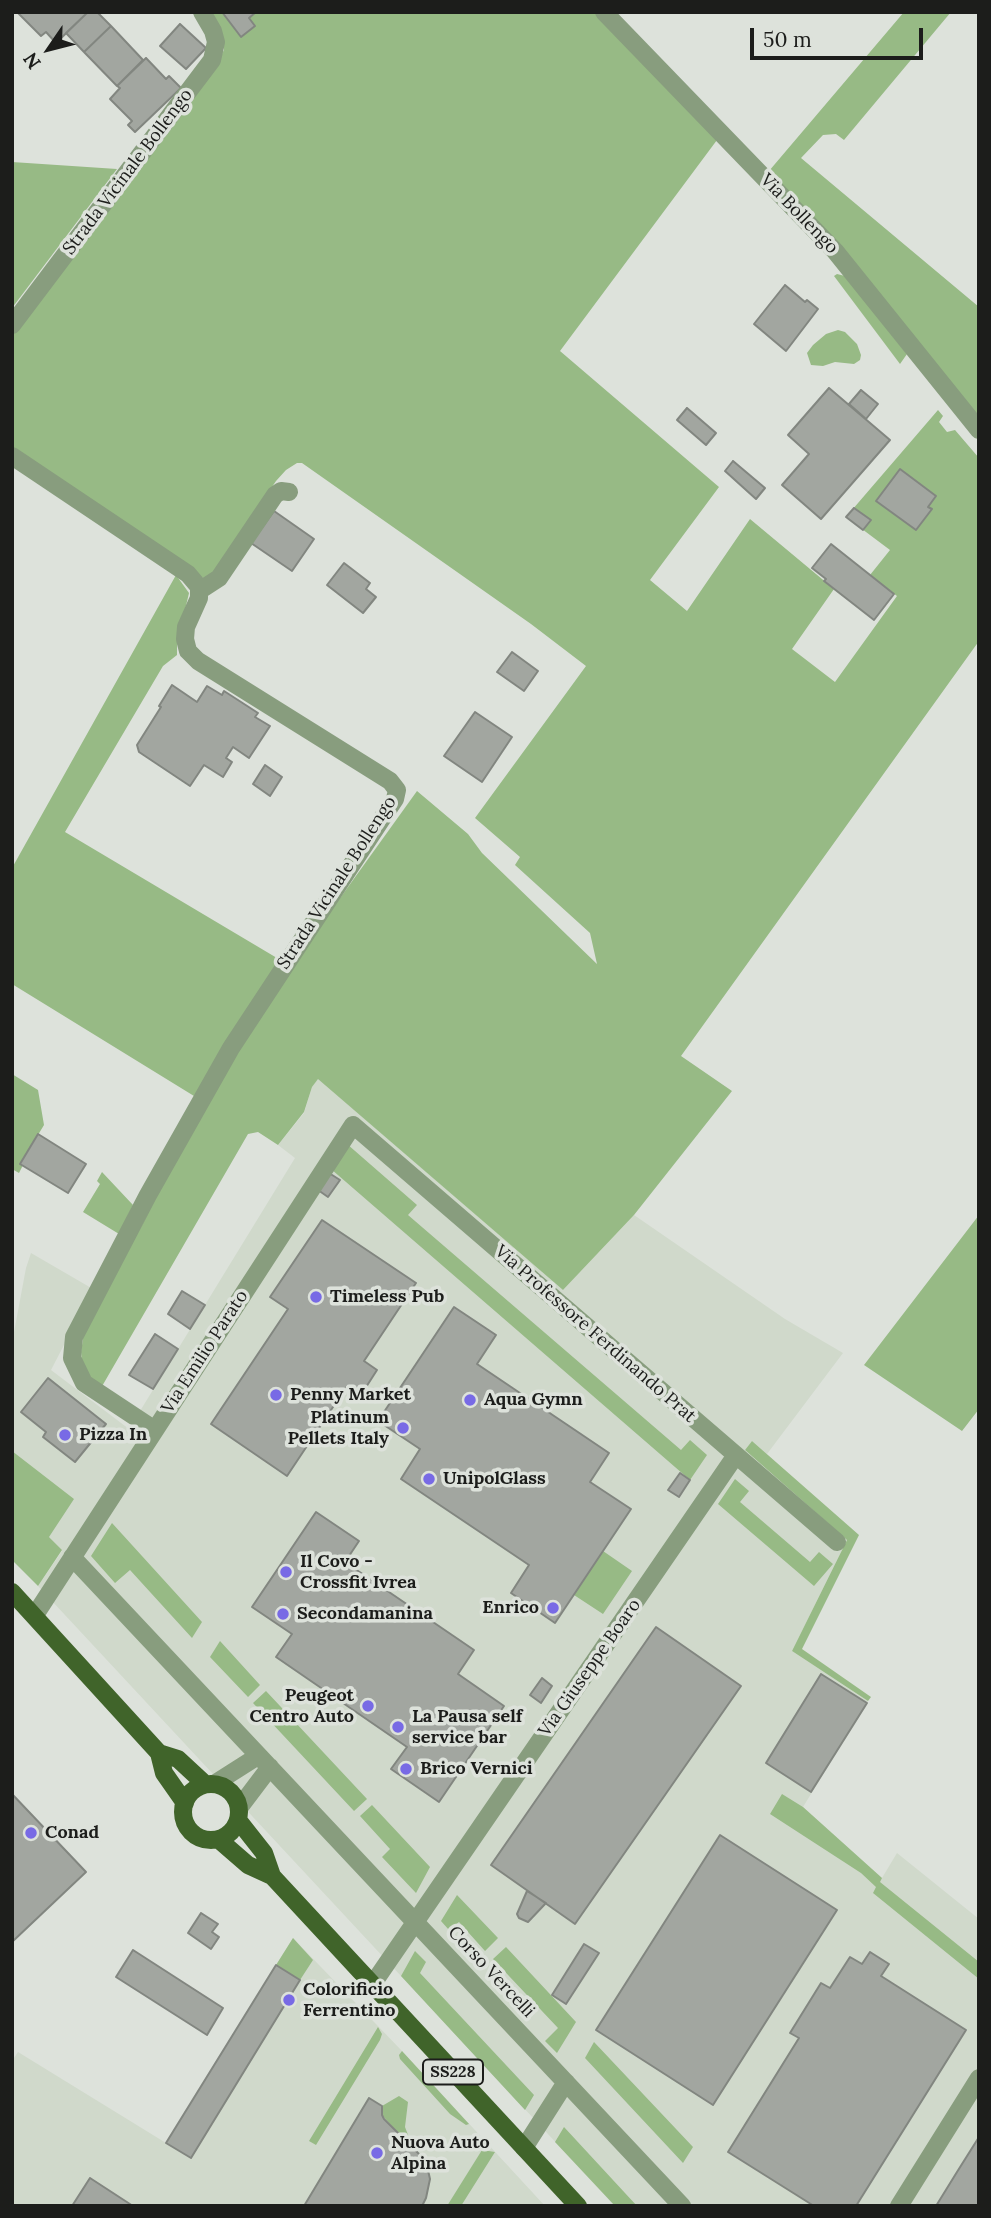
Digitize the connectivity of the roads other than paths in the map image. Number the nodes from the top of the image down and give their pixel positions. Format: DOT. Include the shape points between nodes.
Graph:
graph roads {
  1 [pos="202,12"];
  2 [pos="604,12"];
  3 [pos="12,325"];
  4 [pos="979,430"];
  5 [pos="12,456"];
  6 [pos="289,492"];
  7 [pos="199,591"];
  8 [pos="353,1125"];
  9 [pos="155,1430"];
  10 [pos="736,1455"];
  11 [pos="837,1542"];
  12 [pos="72,1557"];
  13 [pos="12,1591"];
  14 [pos="35,1615"];
  15 [pos="159,1753"];
  16 [pos="264,1762"];
  17 [pos="209,1784"];
  18 [pos="185,1803"];
  19 [pos="238,1814"];
  20 [pos="218,1839"];
  21 [pos="272,1877"];
  22 [pos="415,1922"];
  23 [pos="372,1984"];
  24 [pos="979,2078"];
  25 [pos="566,2082"];
  26 [pos="524,2148"];
  27 [pos="578,2206"];
  28 [pos="682,2206"];
  29 [pos="899,2206"];
  1 -- 3 [label="street, Strada Vicinale Bollengo" via="216,42 212,60"];
  2 -- 4 [label="street, Via Bollengo" via="835,251"];
  5 -- 7 [label="street" via="188,574"];
  6 -- 7 [label="street" via="275,495 219,578"];
  7 -- 9 [label="street, Strada Vicinale Bollengo" via="186,627 188,651 390,781 397,790 231,1048 74,1337 72,1358 84,1383"];
  8 -- 9 [label="street, Via Emilio Parato"];
  8 -- 10 [label="street, Via Professore Ferdinando Prat"];
  9 -- 12 [label="street, Via Emilio Parato"];
  10 -- 11 [label="street, Via Professore Ferdinando Prat"];
  10 -- 22 [label="street, Via Giuseppe Boaro"];
  12 -- 14 [label="street, Via Emilio Parato"];
  12 -- 16 [label="street, Corso Vercelli"];
  13 -- 14 [label="main road"];
  14 -- 15 [label="main road"];
  15 -- 17 [label="main road" via="178,1759"];
  15 -- 18 [label="main road" via="164,1773"];
  16 -- 17 [label="street"];
  16 -- 19 [label="street"];
  16 -- 22 [label="street, Corso Vercelli"];
  17 -- 18 [label="main road" via="190,1793"];
  17 -- 19 [label="main road" via="230,1791"];
  18 -- 20 [label="main road" via="184,1818 193,1833"];
  19 -- 20 [label="main road" via="229,1834"];
  19 -- 21 [label="main road, SS228" via="264,1853"];
  20 -- 21 [label="main road, SS228" via="248,1865"];
  21 -- 23 [label="main road, SS228"];
  22 -- 23 [label="street, Via Giuseppe Boaro"];
  22 -- 25 [label="street, Corso Vercelli"];
  23 -- 26 [label="main road, SS228"];
  24 -- 29 [label="street"];
  25 -- 26 [label="street"];
  25 -- 28 [label="street, Corso Vercelli"];
  26 -- 27 [label="main road, SS228"];
}
